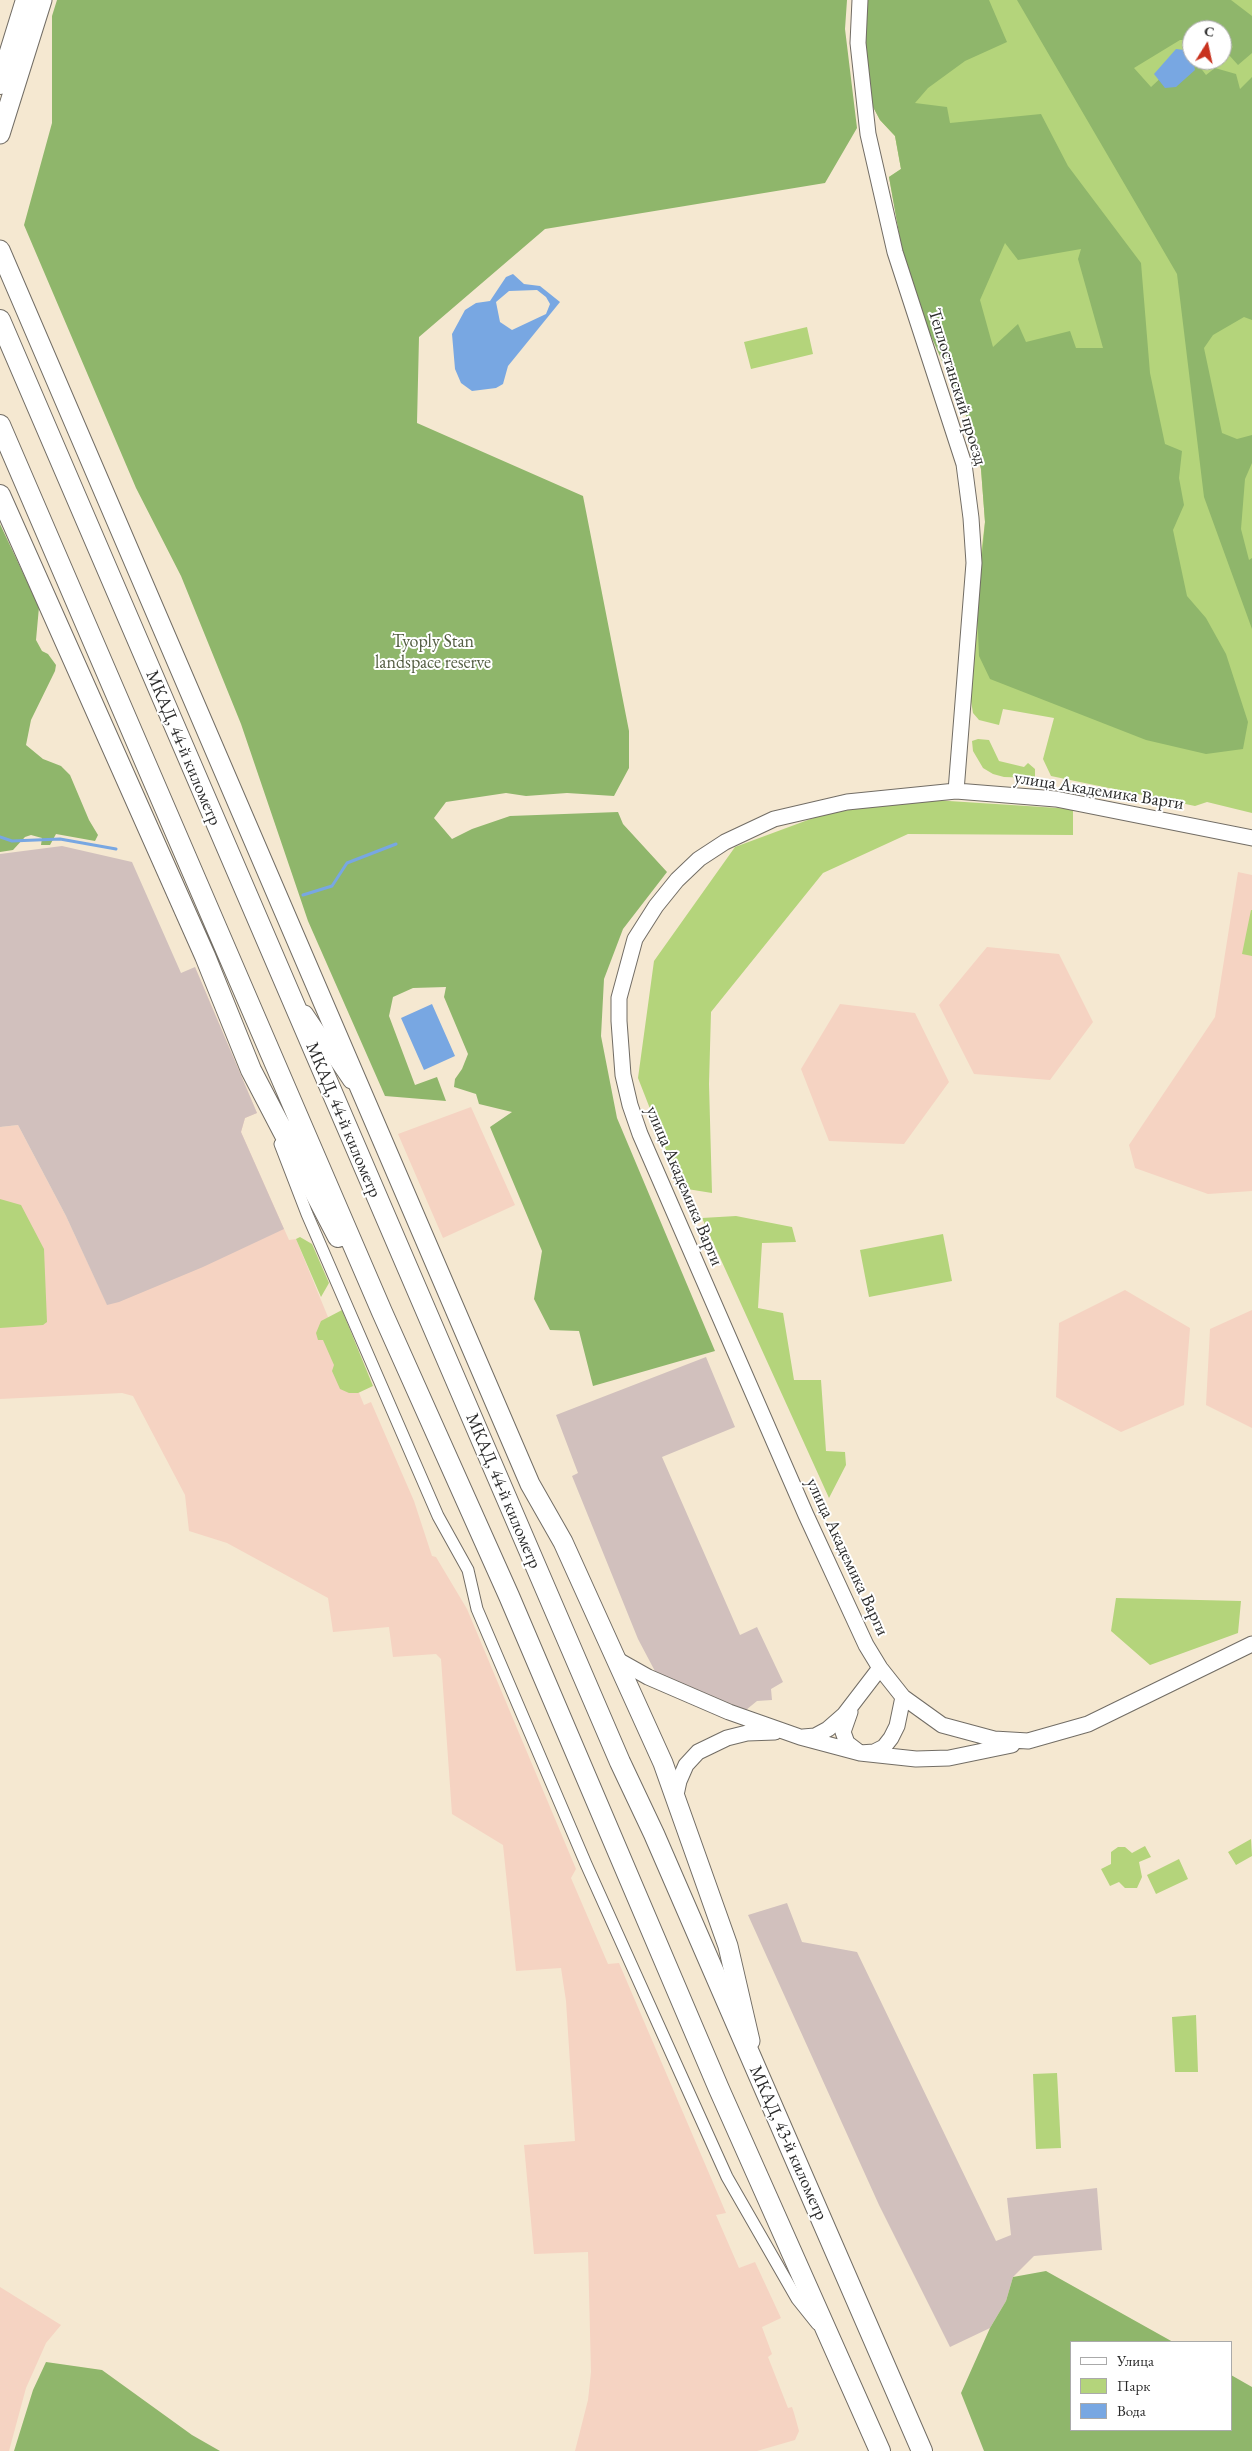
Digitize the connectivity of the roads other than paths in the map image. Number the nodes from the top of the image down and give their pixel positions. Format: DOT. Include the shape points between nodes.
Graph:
graph roads {
  1 [pos="26,0"];
  2 [pos="42,0"];
  3 [pos="860,0"];
  4 [pos="0,84"];
  5 [pos="0,134"];
  6 [pos="0,250"];
  7 [pos="0,320"];
  8 [pos="0,425"];
  9 [pos="0,495"];
  10 [pos="956,791"];
  11 [pos="1252,838"];
  12 [pos="285,984"];
  13 [pos="251,1070"];
  14 [pos="366,1103"];
  15 [pos="382,1312"];
  16 [pos="1252,1644"];
  17 [pos="616,1659"];
  18 [pos="880,1668"];
  19 [pos="904,1697"];
  20 [pos="856,1702"];
  21 [pos="800,1737"];
  22 [pos="1040,1738"];
  23 [pos="860,1753"];
  24 [pos="676,1795"];
  25 [pos="654,1834"];
  26 [pos="757,2073"];
  27 [pos="834,2348"];
  28 [pos="880,2451"];
  29 [pos="922,2451"];
  1 -- 4 [label="highway"];
  2 -- 5 [label="main road"];
  3 -- 10 [label="street, Теплостанский проезд" via="858,43 870,143 895,252 964,464 971,518 974,563"];
  6 -- 14 [label="main road"];
  7 -- 12 [label="highway, МКАД, 44-й километр"];
  8 -- 15 [label="highway, МКАД, 44-й километр"];
  9 -- 13 [label="highway" via="205,956"];
  10 -- 11 [label="street, улица Академика Варги" via="1056,799"];
  10 -- 18 [label="street, улица Академика Варги" via="902,795 811,809 774,819 725,842 697,861 656,906 635,939 619,998 623,1075 640,1134 816,1538"];
  12 -- 14 [label="street"];
  12 -- 25 [label="highway, МКАД, 44-й километр" via="616,1753"];
  13 -- 15 [label="highway" via="321,1207"];
  13 -- 27 [label="street" via="307,1214 438,1516 468,1570 477,1609 586,1864 727,2177 798,2299"];
  14 -- 17 [label="main road" via="530,1484 563,1542"];
  15 -- 27 [label="highway, МКАД, 44-й километр" via="509,1596 614,1847"];
  16 -- 22 [label="street, улица Академика Варги" via="1088,1724"];
  17 -- 21 [label="street" via="728,1712"];
  17 -- 24 [label="main road"];
  18 -- 19 [label="street, улица Академика Варги"];
  18 -- 20 [label="street"];
  19 -- 22 [label="street, улица Академика Варги" via="942,1725 994,1739"];
  19 -- 23 [label="street" via="897,1726 884,1747"];
  20 -- 21 [label="street" via="828,1729 814,1736"];
  20 -- 23 [label="street" via="843,1732 847,1743"];
  21 -- 23 [label="street"];
  21 -- 24 [label="street" via="774,1732 747,1733 712,1743 686,1765"];
  22 -- 23 [label="street" via="950,1758 916,1759"];
  24 -- 26 [label="main road" via="728,1946"];
  25 -- 26 [label="highway, МКАД, 43-й километр"];
  26 -- 29 [label="highway, МКАД, 43-й километр"];
  27 -- 28 [label="highway"];
}
